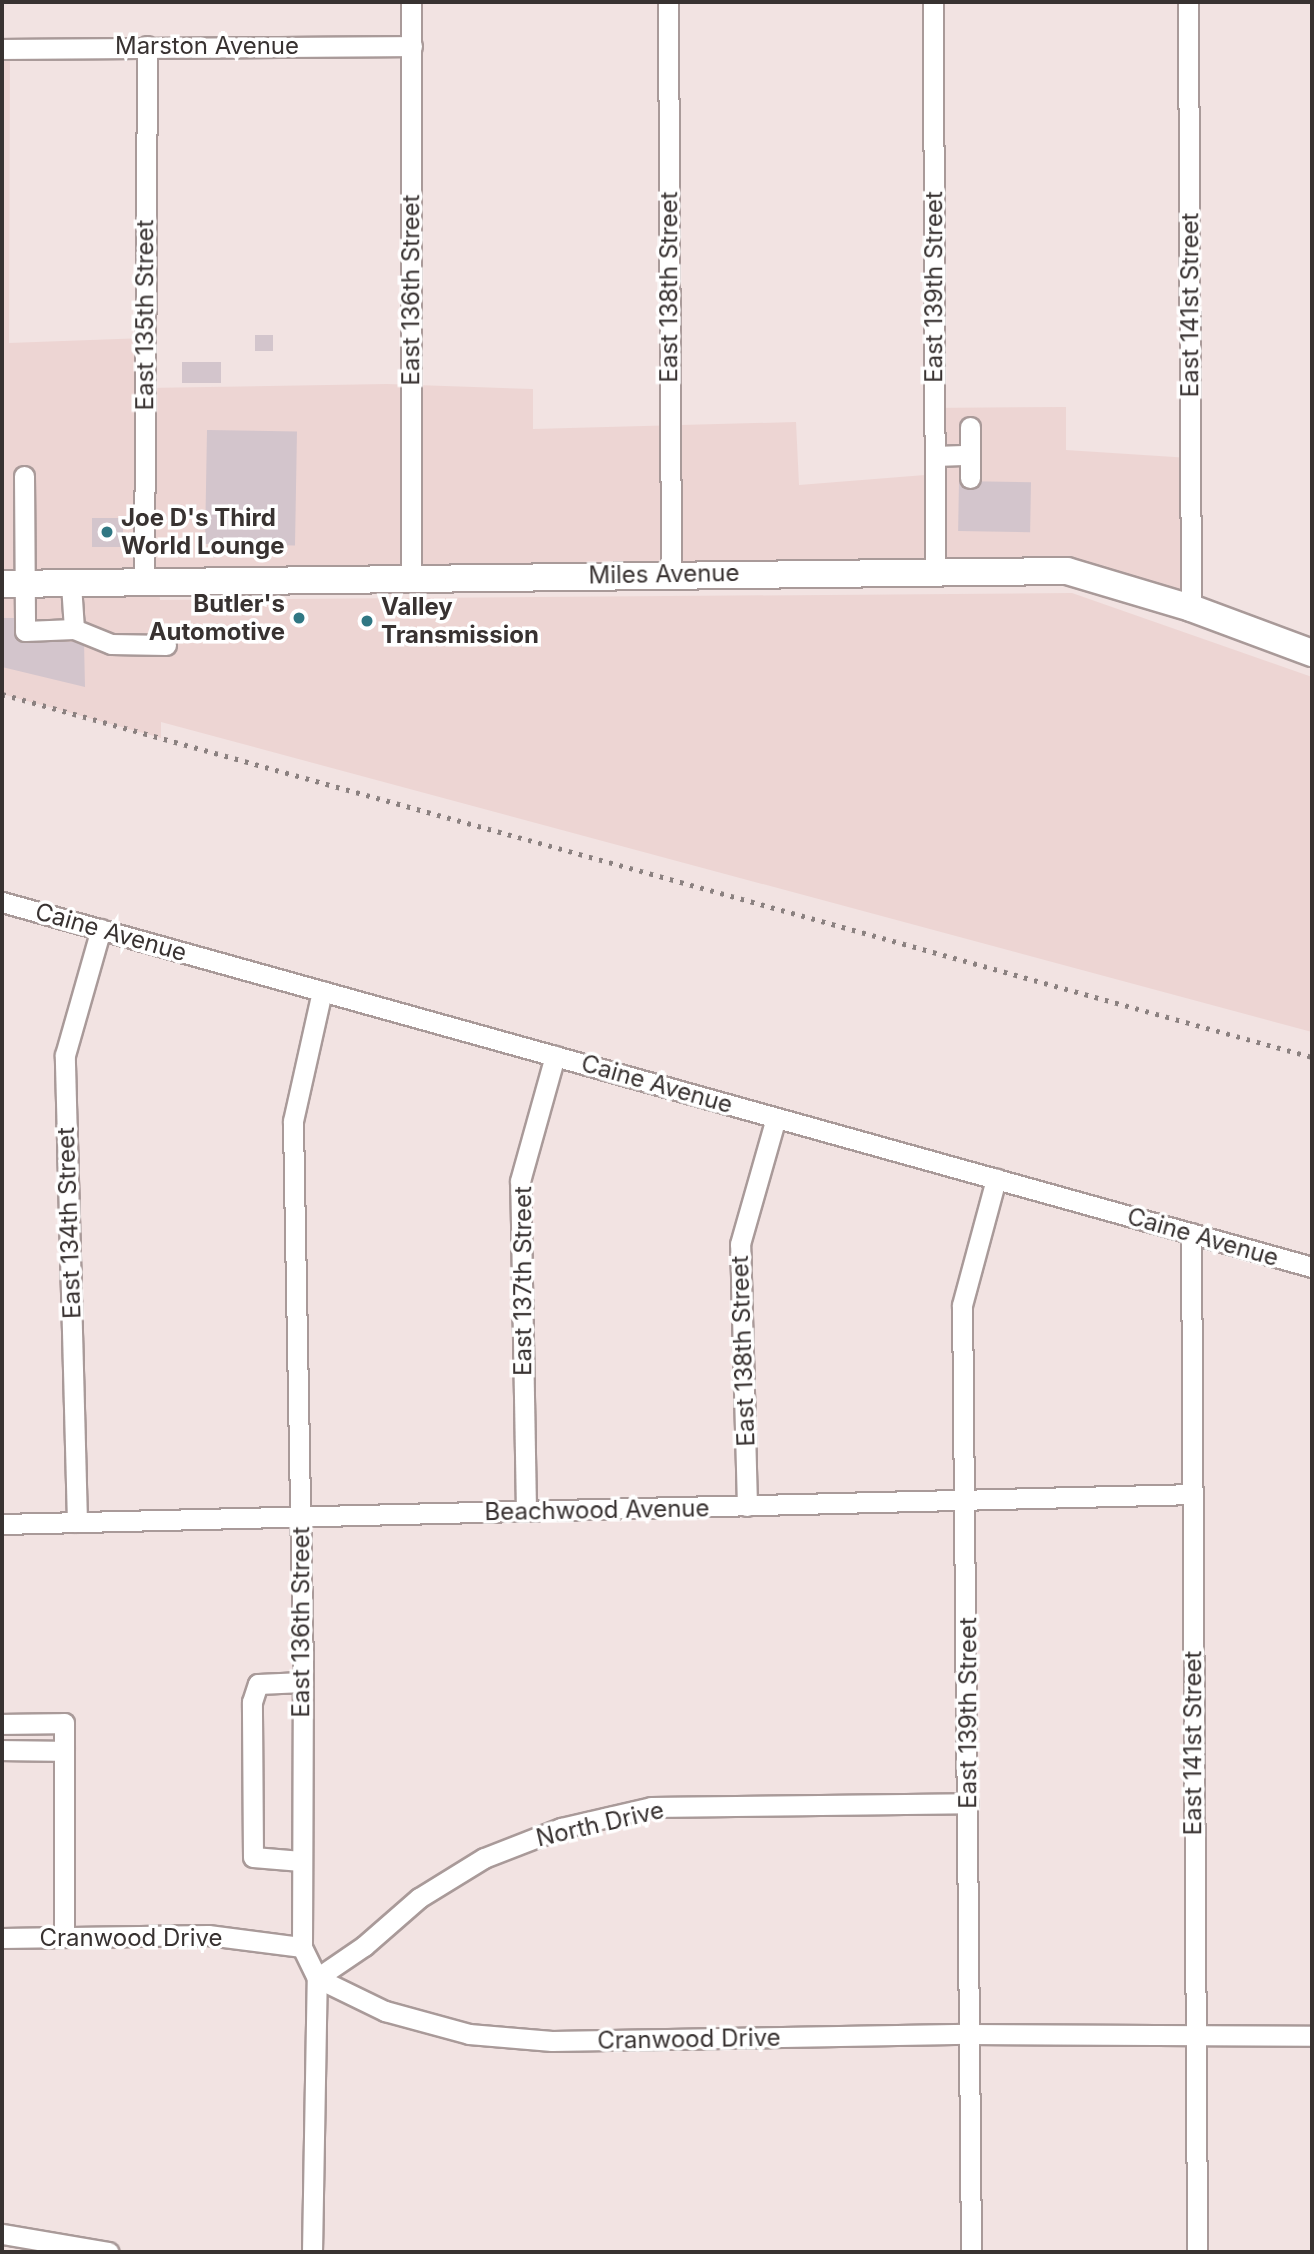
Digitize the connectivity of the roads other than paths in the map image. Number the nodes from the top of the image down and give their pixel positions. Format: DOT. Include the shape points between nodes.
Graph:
graph roads {
  1 [pos="411,2"];
  2 [pos="668,2"];
  3 [pos="933,2"];
  4 [pos="1188,2"];
  5 [pos="147,46"];
  6 [pos="412,46"];
  7 [pos="2,48"];
  8 [pos="970,427"];
  9 [pos="970,455"];
  10 [pos="935,456"];
  11 [pos="23,476"];
  12 [pos="970,478"];
  13 [pos="671,573"];
  14 [pos="936,573"];
  15 [pos="411,579"];
  16 [pos="13,584"];
  17 [pos="71,584"];
  18 [pos="144,584"];
  19 [pos="1191,608"];
  20 [pos="74,629"];
  21 [pos="166,645"];
  22 [pos="1312,653"];
  23 [pos="2,902"];
  24 [pos="101,929"];
  25 [pos="322,991"];
  26 [pos="555,1056"];
  27 [pos="776,1118"];
  28 [pos="996,1179"];
  29 [pos="1191,1233"];
  30 [pos="1312,1267"];
  31 [pos="1192,1494"];
  32 [pos="965,1502"];
  33 [pos="747,1506"];
  34 [pos="526,1511"];
  35 [pos="300,1515"];
  36 [pos="77,1522"];
  37 [pos="2,1524"];
  38 [pos="303,1682"];
  39 [pos="2,1724"];
  40 [pos="2,1750"];
  41 [pos="64,1751"];
  42 [pos="968,1803"];
  43 [pos="300,1861"];
  44 [pos="64,1937"];
  45 [pos="2,1938"];
  46 [pos="302,1947"];
  47 [pos="317,1978"];
  48 [pos="969,2034"];
  49 [pos="1312,2035"];
  50 [pos="1195,2037"];
  51 [pos="2,2234"];
  52 [pos="108,2252"];
  53 [pos="312,2252"];
  54 [pos="971,2252"];
  55 [pos="1198,2252"];
  1 -- 6 [label="street, East 136th Street"];
  2 -- 13 [label="street, East 138th Street"];
  3 -- 10 [label="street, East 139th Street"];
  4 -- 19 [label="street, East 141st Street"];
  5 -- 6 [label="street, Marston Avenue"];
  5 -- 7 [label="street, Marston Avenue"];
  5 -- 18 [label="street, East 135th Street"];
  6 -- 15 [label="street, East 136th Street"];
  8 -- 9 [label="street"];
  9 -- 10 [label="street"];
  9 -- 12 [label="street"];
  10 -- 14 [label="street, East 139th Street"];
  11 -- 16 [label="street"];
  13 -- 14 [label="main road, Miles Avenue"];
  13 -- 15 [label="main road, Miles Avenue"];
  14 -- 19 [label="main road, Miles Avenue" via="1066,571"];
  15 -- 18 [label="main road, Miles Avenue"];
  16 -- 17 [label="main road, Miles Avenue"];
  16 -- 20 [label="street" via="25,631"];
  17 -- 18 [label="main road, Miles Avenue"];
  17 -- 20 [label="street"];
  19 -- 22 [label="main road, Miles Avenue"];
  20 -- 21 [label="street" via="111,644"];
  23 -- 24 [label="street, Caine Avenue"];
  24 -- 25 [label="street, Caine Avenue"];
  24 -- 36 [label="street, East 134th Street" via="65,1055"];
  25 -- 26 [label="street, Caine Avenue"];
  25 -- 35 [label="street, East 136th Street" via="293,1121"];
  26 -- 27 [label="street, Caine Avenue"];
  26 -- 34 [label="street, East 137th Street" via="520,1181"];
  27 -- 28 [label="street, Caine Avenue"];
  27 -- 33 [label="street, East 138th Street" via="740,1244"];
  28 -- 29 [label="street, Caine Avenue"];
  28 -- 32 [label="street, East 139th Street" via="962,1305"];
  29 -- 30 [label="street, Caine Avenue"];
  29 -- 31 [label="street, East 141st Street"];
  31 -- 32 [label="street, Beachwood Avenue"];
  31 -- 50 [label="street, East 141st Street"];
  32 -- 33 [label="street, Beachwood Avenue"];
  32 -- 42 [label="street, East 139th Street"];
  33 -- 34 [label="street, Beachwood Avenue"];
  34 -- 35 [label="street, Beachwood Avenue"];
  35 -- 36 [label="street, Beachwood Avenue"];
  35 -- 38 [label="street, East 136th Street"];
  36 -- 37 [label="street, Beachwood Avenue"];
  38 -- 43 [label="street, East 136th Street"];
  38 -- 43 [label="street" via="258,1684 251,1715 253,1857"];
  39 -- 41 [label="street" via="64,1723"];
  40 -- 41 [label="street"];
  41 -- 44 [label="street"];
  42 -- 47 [label="street, North Drive" via="651,1807 561,1828 484,1858 419,1898 364,1946"];
  42 -- 48 [label="street, East 139th Street"];
  43 -- 46 [label="street, East 136th Street"];
  44 -- 45 [label="street, Cranwood Drive"];
  44 -- 46 [label="street, Cranwood Drive" via="208,1935"];
  46 -- 47 [label="street, East 136th Street"];
  47 -- 48 [label="street, Cranwood Drive" via="385,2011 457,2030 552,2041"];
  47 -- 53 [label="street, East 136th Street"];
  48 -- 50 [label="street, Cranwood Drive"];
  48 -- 54 [label="street, East 139th Street"];
  49 -- 50 [label="street, Cranwood Drive"];
  50 -- 55 [label="street, East 141st Street"];
  51 -- 52 [label="street"];
}
